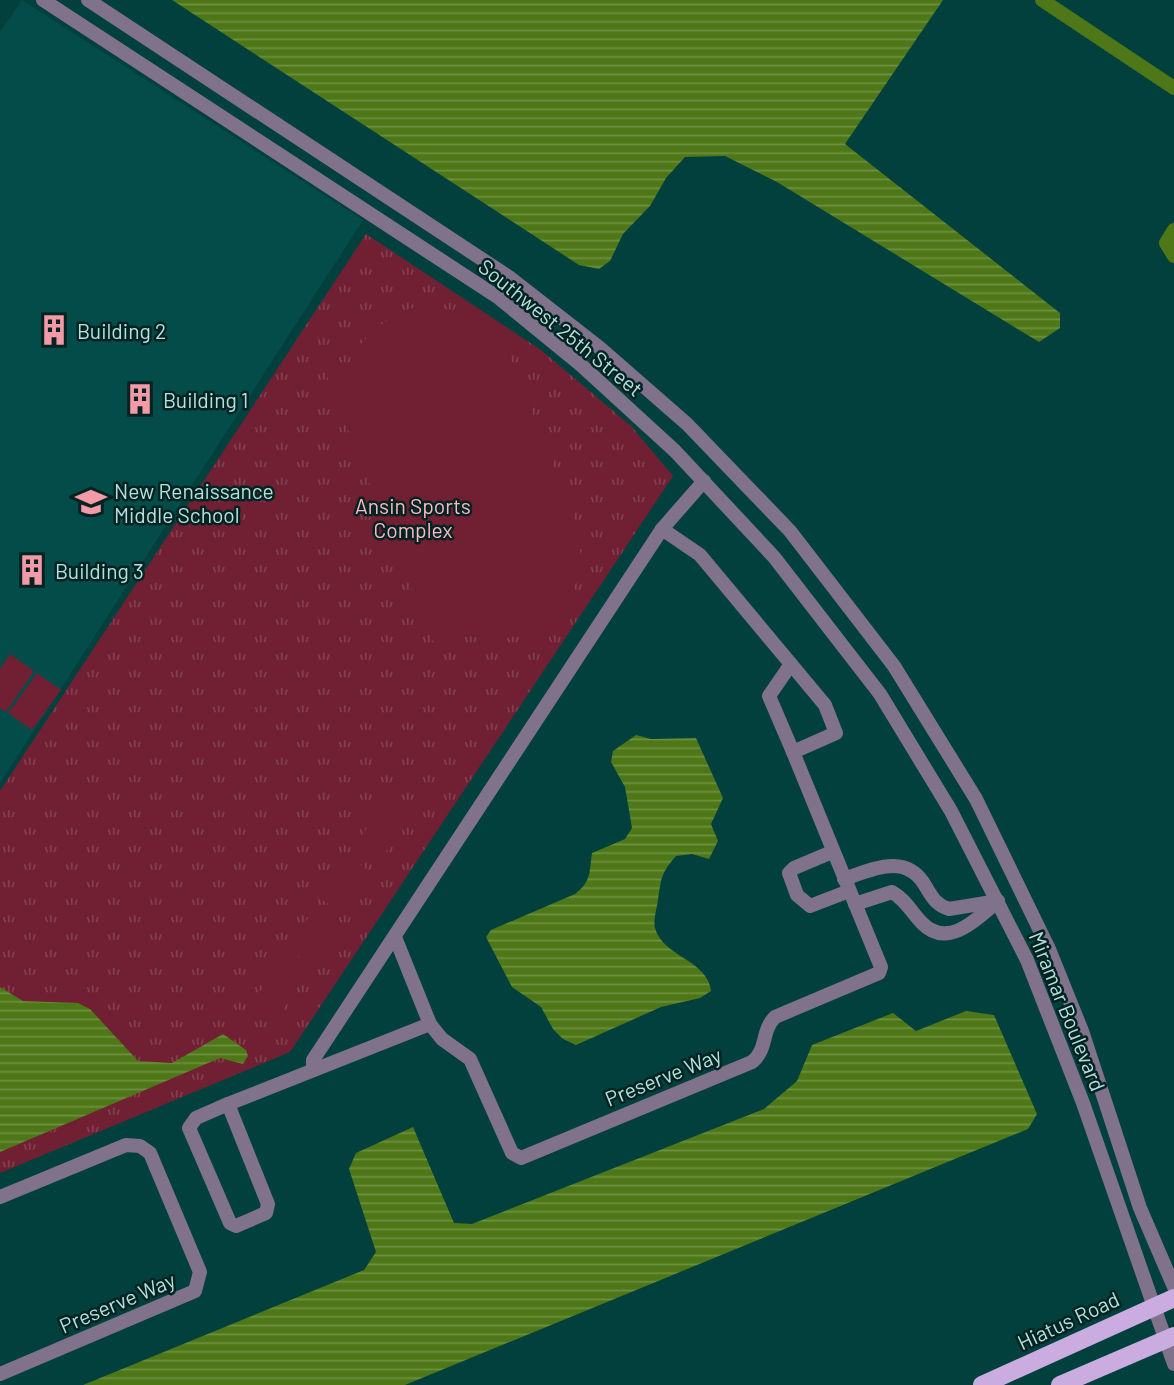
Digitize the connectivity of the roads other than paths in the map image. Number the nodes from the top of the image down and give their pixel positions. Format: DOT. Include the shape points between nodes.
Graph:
graph roads {
  1 [pos="43,0"];
  2 [pos="88,0"];
  3 [pos="704,481"];
  4 [pos="662,529"];
  5 [pos="791,664"];
  6 [pos="896,671"];
  7 [pos="880,694"];
  8 [pos="793,752"];
  9 [pos="832,852"];
  10 [pos="849,891"];
  11 [pos="998,901"];
  12 [pos="394,937"];
  13 [pos="430,1024"];
  14 [pos="313,1068"];
  15 [pos="228,1104"];
  16 [pos="0,1197"];
  17 [pos="1174,1287"];
  18 [pos="1174,1298"];
  19 [pos="1153,1306"];
  20 [pos="1170,1338"];
  21 [pos="1174,1364"];
  22 [pos="0,1374"];
  23 [pos="982,1385"];
  24 [pos="1060,1385"];
  1 -- 3 [label="street, Southwest 25th Street" via="499,298 581,365"];
  2 -- 6 [label="street, Southwest 25th Street" via="509,277 600,348 687,424 790,531"];
  3 -- 4 [label="street"];
  3 -- 7 [label="street, Southwest 25th Street" via="774,557"];
  4 -- 5 [label="street" via="700,555"];
  4 -- 12 [label="street"];
  5 -- 8 [label="street, Preserve Way" via="769,696"];
  5 -- 8 [label="street" via="825,705 836,727 836,733"];
  6 -- 17 [label="street, Miramar Boulevard" via="976,799 1049,950 1082,1031 1140,1208"];
  7 -- 11 [label="street, Miramar Boulevard" via="951,811"];
  8 -- 9 [label="street, Preserve Way"];
  9 -- 10 [label="street, Preserve Way"];
  9 -- 10 [label="street" via="789,873 797,895 810,906"];
  10 -- 11 [label="street" via="892,892 906,901 925,926 939,933 969,926"];
  10 -- 11 [label="street" via="894,864 920,875 941,907"];
  10 -- 13 [label="street, Preserve Way" via="881,967 879,973 775,1017 765,1032 764,1048 752,1062 521,1157 512,1153 467,1056"];
  11 -- 19 [label="street, Miramar Boulevard" via="1027,960 1083,1103"];
  12 -- 13 [label="street, Preserve Way"];
  12 -- 14 [label="street" via="313,1060"];
  13 -- 14 [label="street"];
  14 -- 15 [label="street"];
  15 -- 15 [label="street" via="196,1118 189,1128 230,1223 236,1226 266,1213 268,1204"];
  16 -- 22 [label="street, Preserve Way" via="126,1145 140,1146 150,1153 200,1272 195,1291"];
  18 -- 19 [label="main road, Hiatus Road"];
  19 -- 20 [label="street, Miramar Boulevard"];
  19 -- 23 [label="main road, Hiatus Road"];
  20 -- 21 [label="street, Miramar Boulevard"];
  20 -- 24 [label="main road"];
}
